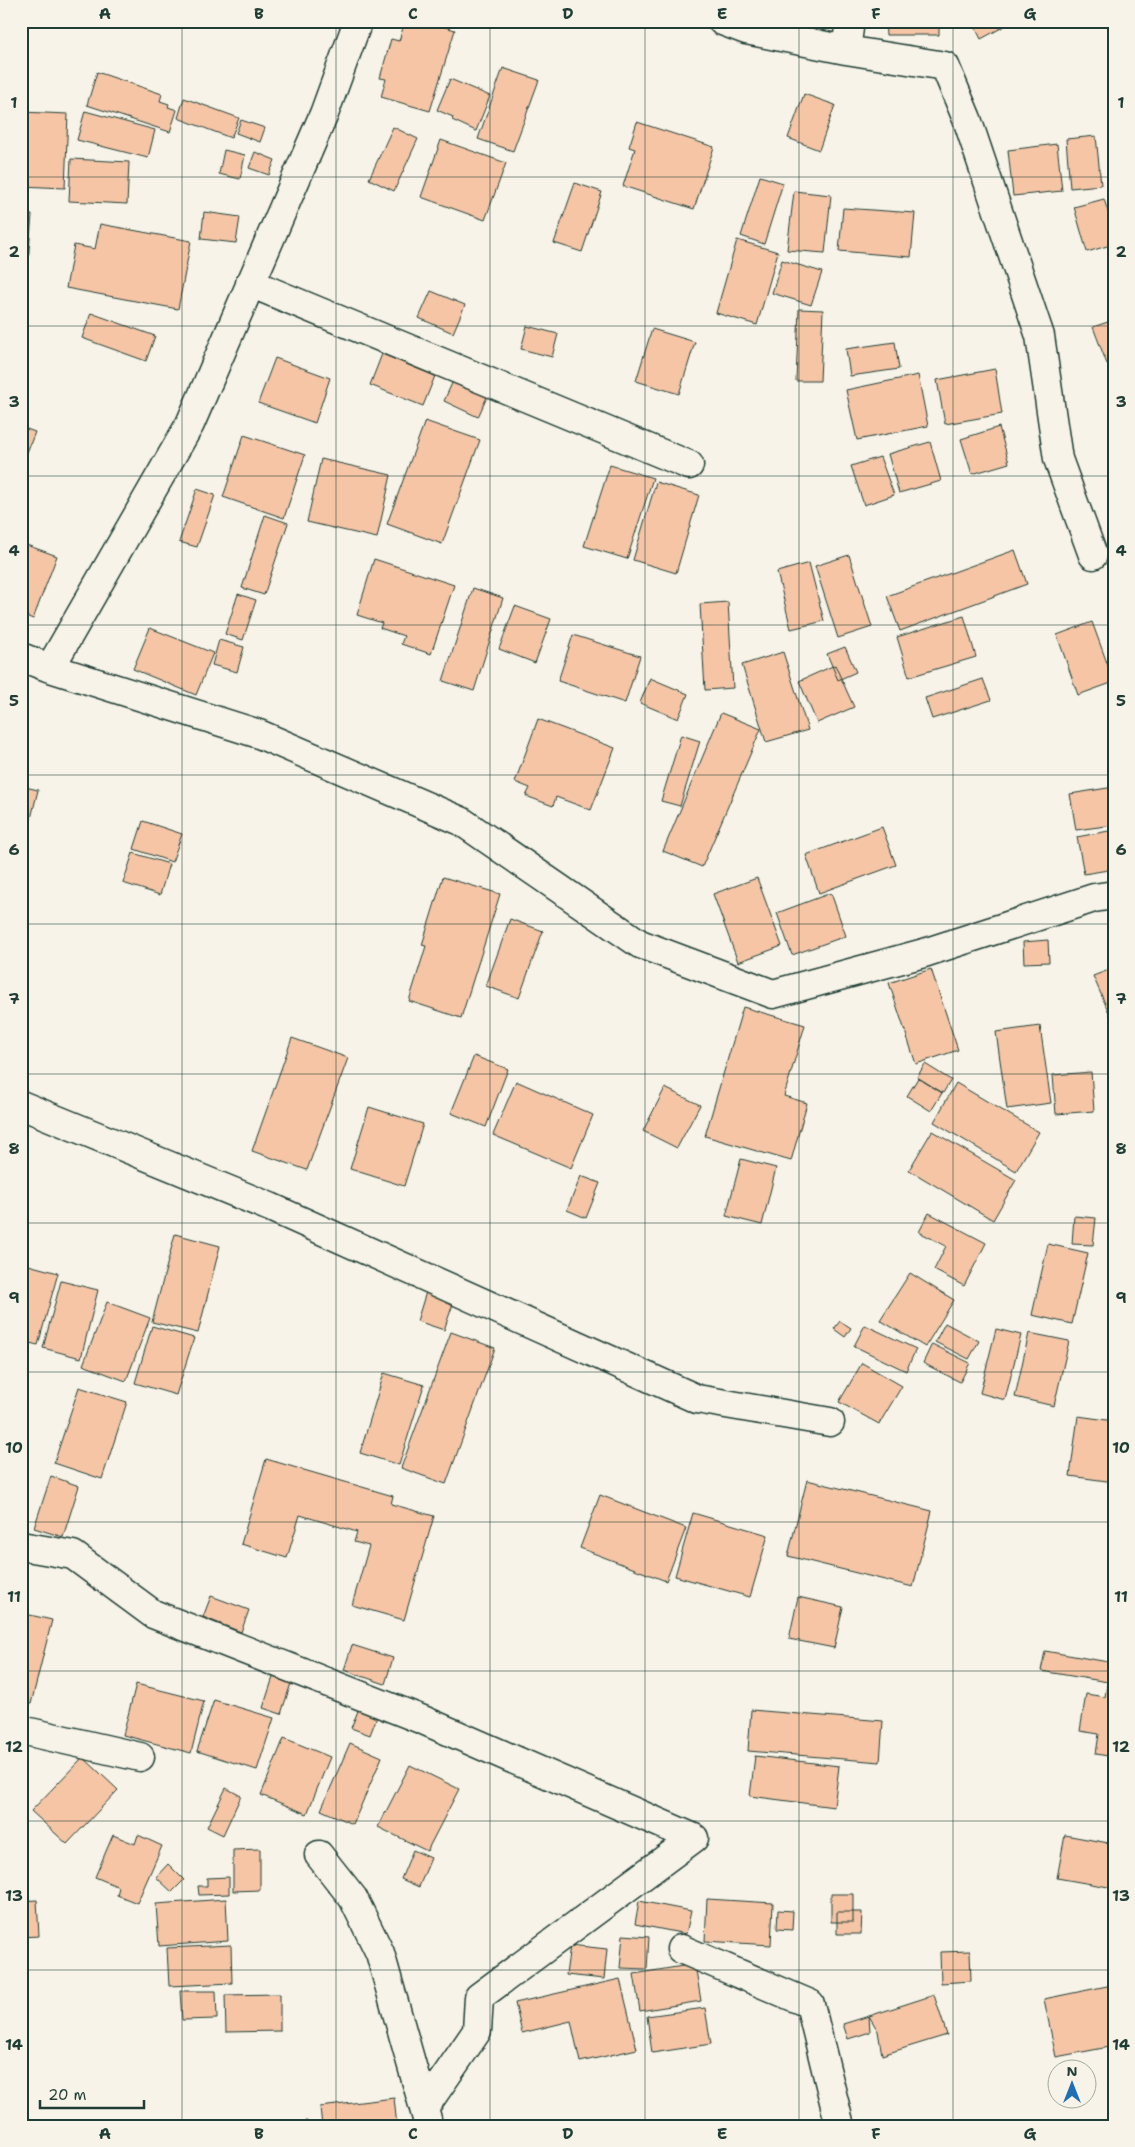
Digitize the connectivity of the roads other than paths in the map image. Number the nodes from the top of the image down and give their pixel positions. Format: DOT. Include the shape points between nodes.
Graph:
graph roads {
  1 [pos="358,21"];
  2 [pos="722,21"];
  3 [pos="850,21"];
  4 [pos="846,50"];
  5 [pos="250,283"];
  6 [pos="689,465"];
  7 [pos="1093,555"];
  8 [pos="21,657"];
  9 [pos="50,668"];
  10 [pos="1114,895"];
  11 [pos="21,1105"];
  12 [pos="830,1422"];
  13 [pos="21,1546"];
  14 [pos="21,1730"];
  15 [pos="140,1757"];
  16 [pos="319,1855"];
  17 [pos="681,1949"];
  18 [pos="427,2117"];
  19 [pos="840,2126"];
  1 -- 5 [label="street" via="324,114"];
  2 -- 4 [label="street" via="746,30"];
  3 -- 4 [label="street"];
  4 -- 7 [label="street" via="945,66 967,119 1040,336 1058,459"];
  5 -- 6 [label="street"];
  5 -- 9 [label="street" via="190,424"];
  8 -- 9 [label="street"];
  9 -- 10 [label="street" via="259,734 461,821 640,944 773,994 924,953 1094,898"];
  11 -- 12 [label="street" via="270,1207 697,1399"];
  13 -- 18 [label="street" via="73,1555 153,1614 423,1720 694,1838 479,1997 476,2031"];
  14 -- 15 [label="street"];
  16 -- 18 [label="street" via="353,1898 380,1954"];
  17 -- 19 [label="street" via="810,2004"];
}
